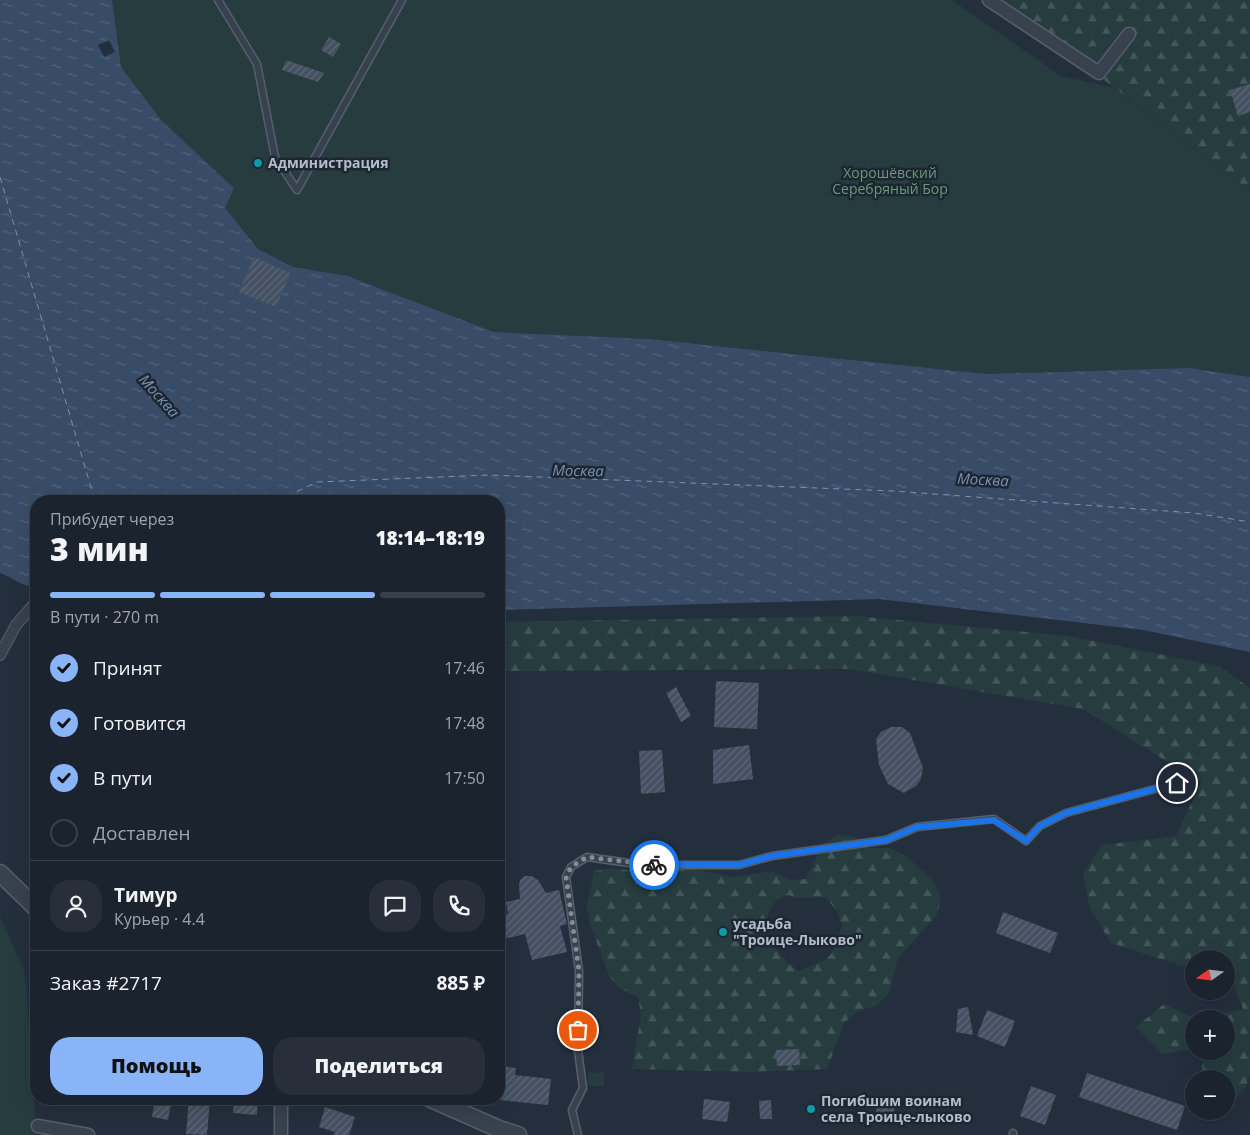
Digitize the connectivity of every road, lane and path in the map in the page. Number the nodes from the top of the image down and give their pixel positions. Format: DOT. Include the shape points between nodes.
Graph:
graph roads {
  1 [pos="218,0"];
  2 [pos="402,0"];
  3 [pos="989,0"];
  4 [pos="1130,34"];
  5 [pos="30,609"];
  6 [pos="0,655"];
  7 [pos="1177,783"];
  8 [pos="0,873"];
  9 [pos="30,902"];
  10 [pos="282,1105"];
  11 [pos="444,1105"];
  12 [pos="458,1105"];
  13 [pos="470,1117"];
  14 [pos="38,1126"];
  15 [pos="499,1132"];
  16 [pos="88,1135"];
  17 [pos="281,1135"];
  18 [pos="518,1135"];
  19 [pos="578,1135"];
  1 -- 2 [label="lane" via="257,64 276,157 297,190"];
  3 -- 4 [label="street" via="1099,73"];
  5 -- 6 [label="street" via="16,625"];
  7 -- 19 [label="lane" via="1066,813 1040,826 1026,841 994,820 917,827 886,840 772,856 739,865 643,865 587,857 571,867 566,877 579,971 578,1050 583,1088 572,1110"];
  8 -- 9 [label="street"];
  10 -- 17 [label="street"];
  11 -- 13 [label="street"];
  12 -- 13 [label="street"];
  13 -- 15 [label="street"];
  14 -- 16 [label="street"];
  15 -- 18 [label="street"];
}
